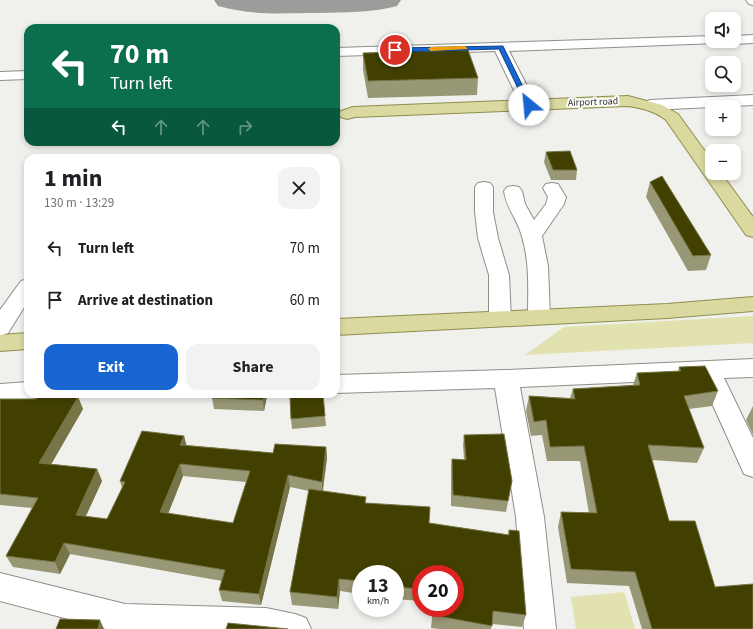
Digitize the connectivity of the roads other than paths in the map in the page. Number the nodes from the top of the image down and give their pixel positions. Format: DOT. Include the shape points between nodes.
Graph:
graph roads {
  1 [pos="753,39"];
  2 [pos="705,40"];
  3 [pos="741,40"];
  4 [pos="500,47"];
  5 [pos="340,52"];
  6 [pos="24,75"];
  7 [pos="0,76"];
  8 [pos="741,100"];
  9 [pos="753,100"];
  10 [pos="705,102"];
  11 [pos="705,102"];
  12 [pos="529,105"];
  13 [pos="650,105"];
  14 [pos="347,114"];
  15 [pos="672,117"];
  16 [pos="484,187"];
  17 [pos="552,188"];
  18 [pos="513,191"];
  19 [pos="753,231"];
  20 [pos="532,236"];
  21 [pos="24,292"];
  22 [pos="753,304"];
  23 [pos="539,317"];
  24 [pos="500,319"];
  25 [pos="340,327"];
  26 [pos="0,328"];
  27 [pos="24,341"];
  28 [pos="0,343"];
  29 [pos="753,368"];
  30 [pos="709,371"];
  31 [pos="506,379"];
  32 [pos="340,384"];
  33 [pos="24,391"];
  34 [pos="0,393"];
  35 [pos="753,466"];
  36 [pos="0,587"];
  37 [pos="190,625"];
  38 [pos="295,629"];
  39 [pos="540,629"];
  1 -- 3 [label="street"];
  2 -- 4 [label="street"];
  4 -- 5 [label="street"];
  4 -- 12 [label="street"];
  6 -- 7 [label="street"];
  8 -- 9 [label="street"];
  10 -- 13 [label="street"];
  11 -- 15 [label="street" via="682,106"];
  12 -- 13 [label="main road, Airport road" via="628,101"];
  12 -- 14 [label="main road, Airport road"];
  13 -- 15 [label="main road, Airport road"];
  15 -- 19 [label="main road, Airport road"];
  16 -- 24 [label="street" via="488,238 499,275"];
  17 -- 20 [label="street" via="558,197"];
  18 -- 20 [label="street" via="514,202"];
  20 -- 23 [label="street" via="539,270"];
  21 -- 26 [label="street"];
  22 -- 23 [label="main road"];
  23 -- 24 [label="main road"];
  24 -- 25 [label="main road"];
  27 -- 28 [label="main road"];
  29 -- 30 [label="street"];
  30 -- 31 [label="street"];
  30 -- 35 [label="street"];
  31 -- 32 [label="street"];
  31 -- 39 [label="street" via="530,517"];
  33 -- 34 [label="street"];
  36 -- 37 [label="street" via="125,619"];
  37 -- 38 [label="street" via="266,623"];
}
